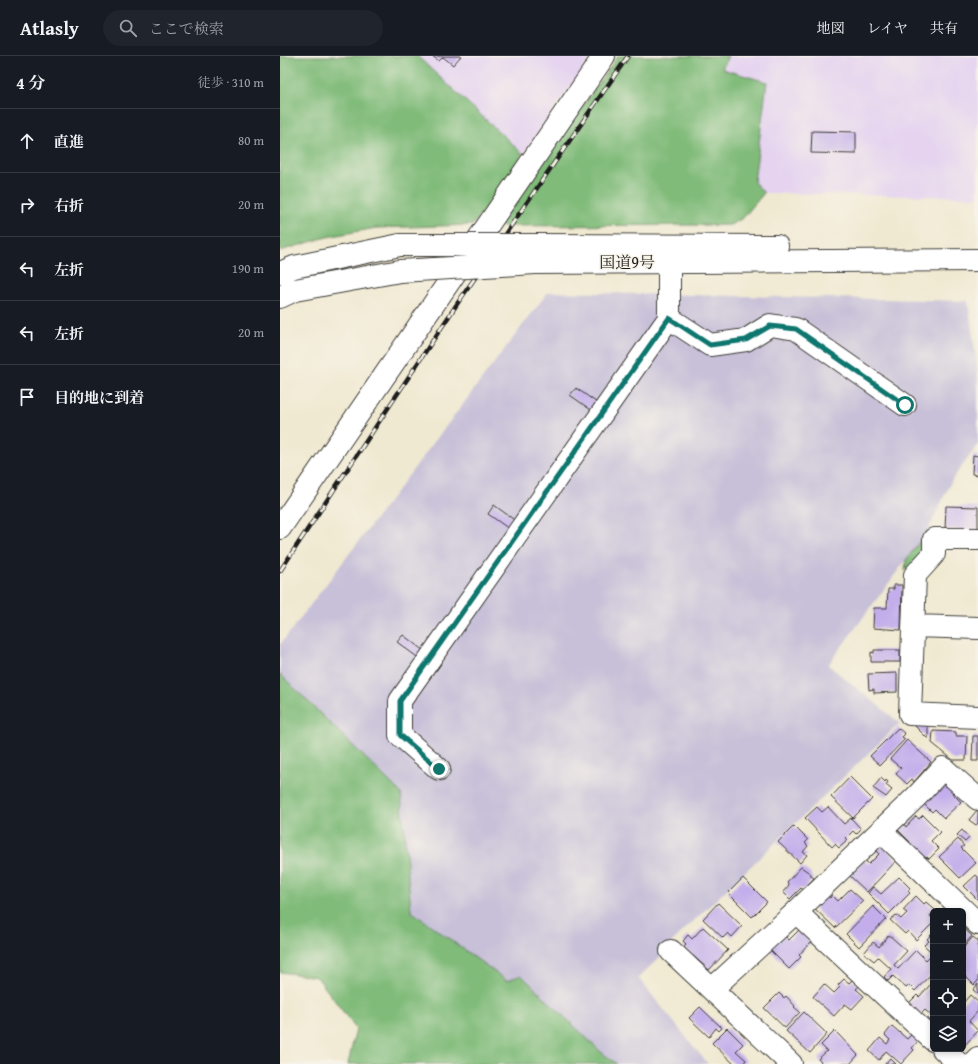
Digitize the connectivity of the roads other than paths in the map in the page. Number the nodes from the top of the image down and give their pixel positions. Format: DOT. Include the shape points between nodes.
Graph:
graph roads {
  1 [pos="604,56"];
  2 [pos="978,248"];
  3 [pos="536,254"];
  4 [pos="978,260"];
  5 [pos="669,262"];
  6 [pos="280,273"];
  7 [pos="280,297"];
  8 [pos="669,318"];
  9 [pos="905,405"];
  10 [pos="280,528"];
  11 [pos="978,539"];
  12 [pos="914,626"];
  13 [pos="978,628"];
  14 [pos="978,717"];
  15 [pos="439,769"];
  16 [pos="978,799"];
  17 [pos="881,831"];
  18 [pos="796,912"];
  19 [pos="978,924"];
  20 [pos="671,951"];
  21 [pos="712,989"];
  22 [pos="930,1037"];
  23 [pos="946,1052"];
  24 [pos="978,1058"];
  25 [pos="791,1064"];
  26 [pos="959,1064"];
  27 [pos="972,1064"];
  1 -- 10 [label="main road"];
  2 -- 3 [label="main road, 国道9号"];
  3 -- 5 [label="main road, 国道9号"];
  3 -- 6 [label="main road, 国道9号, bridge" via="400,245 294,267"];
  3 -- 7 [label="main road, 国道9号, bridge" via="400,271 295,290"];
  4 -- 5 [label="main road, 国道9号"];
  5 -- 8 [label="main road"];
  8 -- 9 [label="main road" via="710,345 746,340 770,326 796,329"];
  8 -- 15 [label="main road" via="400,701 400,735"];
  11 -- 12 [label="main road" via="934,539 934,554 915,575"];
  12 -- 13 [label="main road"];
  12 -- 14 [label="main road" via="910,714"];
  16 -- 17 [label="main road" via="943,768"];
  17 -- 18 [label="main road"];
  17 -- 19 [label="main road"];
  18 -- 21 [label="main road"];
  18 -- 22 [label="main road"];
  20 -- 21 [label="main road"];
  21 -- 25 [label="main road"];
  23 -- 26 [label="main road"];
  24 -- 27 [label="main road"];
}
